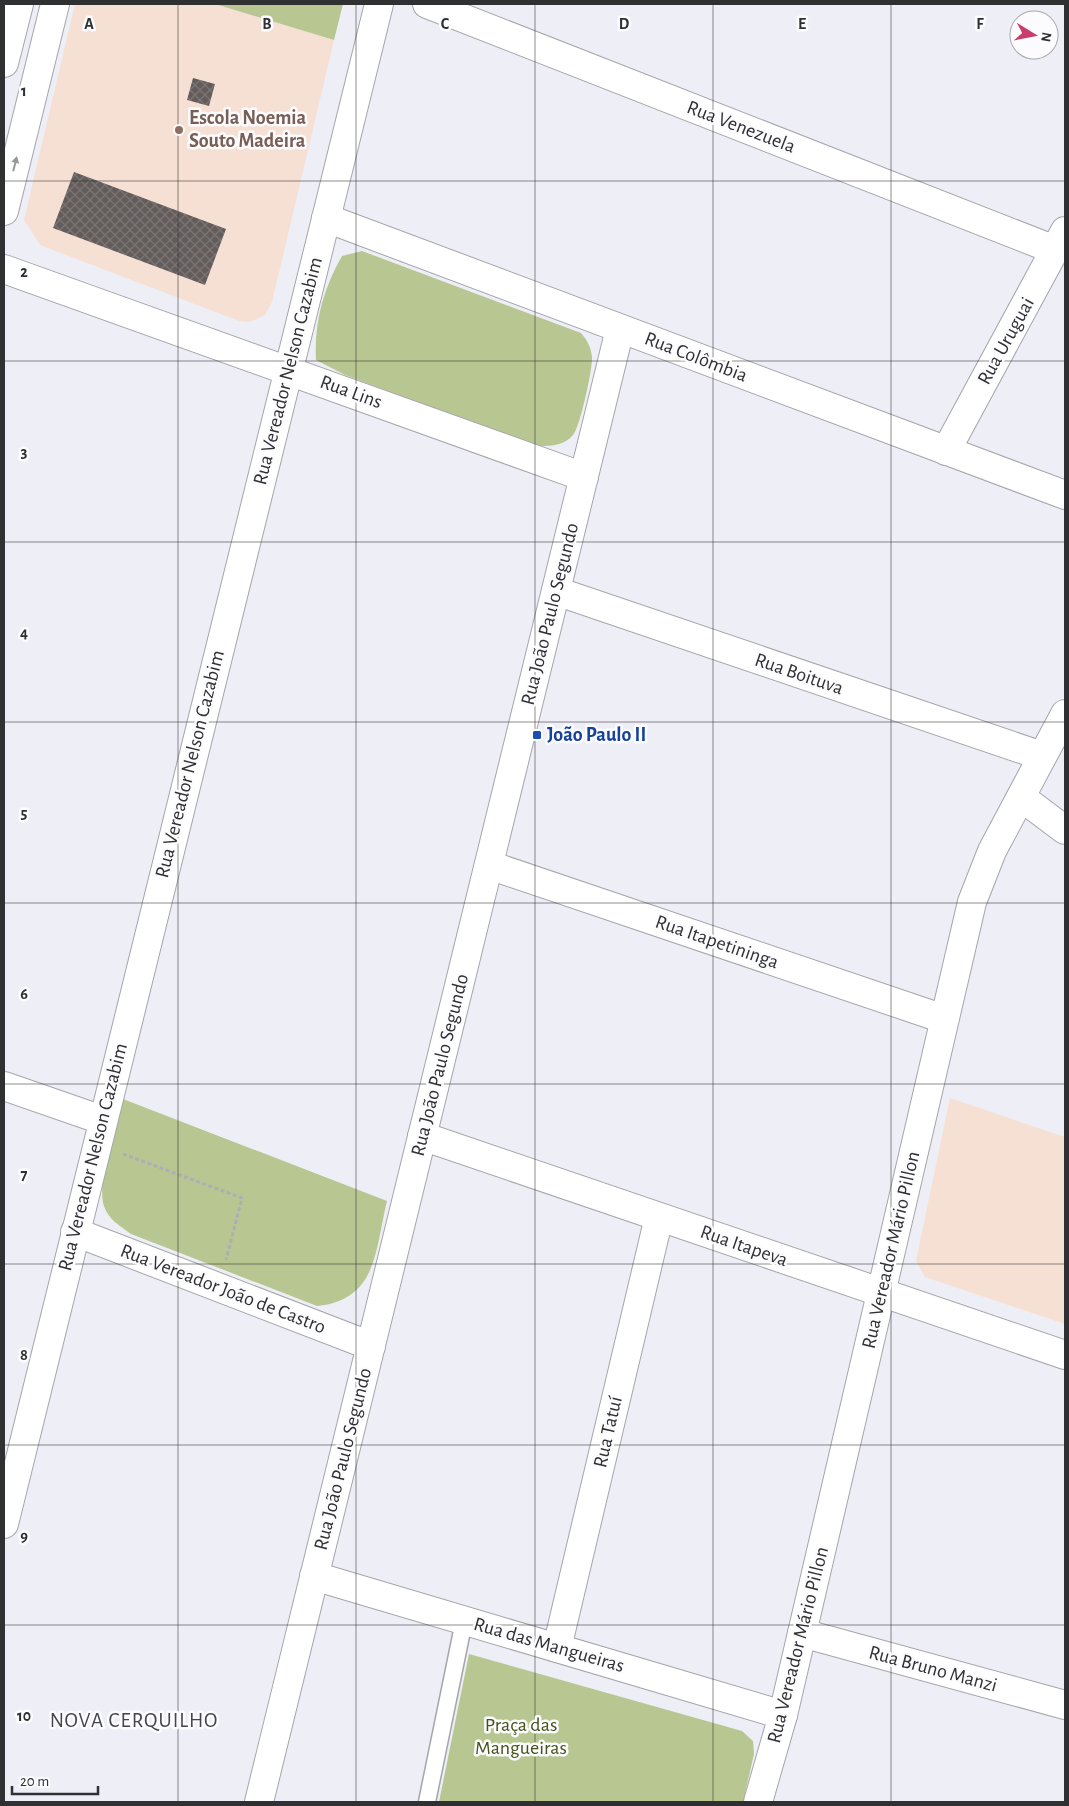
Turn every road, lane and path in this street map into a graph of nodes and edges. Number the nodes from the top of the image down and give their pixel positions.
1 (18, 4) edge
2 (55, 4) edge
3 (380, 4) edge
4 (427, 4) edge
5 (4, 63) edge
6 (4, 211) edge
7 (326, 218) junction
8 (1060, 241) edge
9 (4, 269) edge
10 (620, 328) junction
11 (288, 370) junction
12 (946, 451) junction
13 (584, 477) junction
14 (1065, 496) edge
15 (556, 591) junction
16 (1065, 714) edge
17 (1042, 756) junction
18 (1021, 797) junction
19 (1065, 830) edge
20 (489, 865) junction
21 (944, 1019) junction
22 (4, 1086) edge
23 (99, 1132) junction
24 (422, 1136) junction
25 (658, 1217) junction
26 (75, 1232) junction
27 (219, 1288) junction
28 (881, 1293) junction
29 (371, 1346) junction
30 (1065, 1355) edge
31 (4, 1524) edge
32 (314, 1576) junction
33 (464, 1621) junction
34 (802, 1632) junction
35 (557, 1648) junction
36 (1065, 1705) edge
37 (783, 1715) junction
38 (259, 1802) edge
39 (427, 1802) edge
40 (758, 1802) edge

1 - 5 street
6 -> 2 street
3 - 7 street, Rua Vereador Nelson Cazabim
4 - 8 street, Rua Venezuela
7 - 10 street, Rua Colômbia
7 - 11 street, Rua Vereador Nelson Cazabim
8 - 12 street, Rua Uruguai
9 - 11 street, Rua Lins
10 - 12 street, Rua Colômbia
10 - 13 street, Rua João Paulo Segundo
11 - 13 street, Rua Lins
11 - 23 street, Rua Vereador Nelson Cazabim
12 - 14 street, Rua Colômbia
13 - 15 street, Rua João Paulo Segundo
15 - 17 street, Rua Boituva
15 - 20 street, Rua João Paulo Segundo
16 - 17 street, Rua Vereador Mário Pillon
17 - 18 street, Rua Vereador Mário Pillon
18 - 19 street
18 - 21 street, Rua Vereador Mário Pillon
20 - 21 street, Rua Itapetininga
20 - 24 street, Rua João Paulo Segundo
21 - 28 street, Rua Vereador Mário Pillon
22 - 23 street
23 - 26 street, Rua Vereador Nelson Cazabim
23 - 27 path
24 - 25 street, Rua Itapeva
24 - 29 street, Rua João Paulo Segundo
25 - 28 street, Rua Itapeva
25 - 35 street, Rua Tatuí
26 - 27 street, Rua Vereador João de Castro
26 - 31 street, Rua Vereador Nelson Cazabim
27 - 29 street, Rua Vereador João de Castro
28 - 30 street, Rua Itapeva
28 - 34 street, Rua Vereador Mário Pillon
29 - 32 street, Rua João Paulo Segundo
32 - 33 street, Rua das Mangueiras
32 - 38 street, Rua João Paulo Segundo
33 - 35 street, Rua das Mangueiras
33 - 39 lane
34 - 36 street, Rua Bruno Manzi
34 - 37 street, Rua Vereador Mário Pillon
35 - 37 street, Rua das Mangueiras
37 - 40 street, Rua Vereador Mário Pillon

